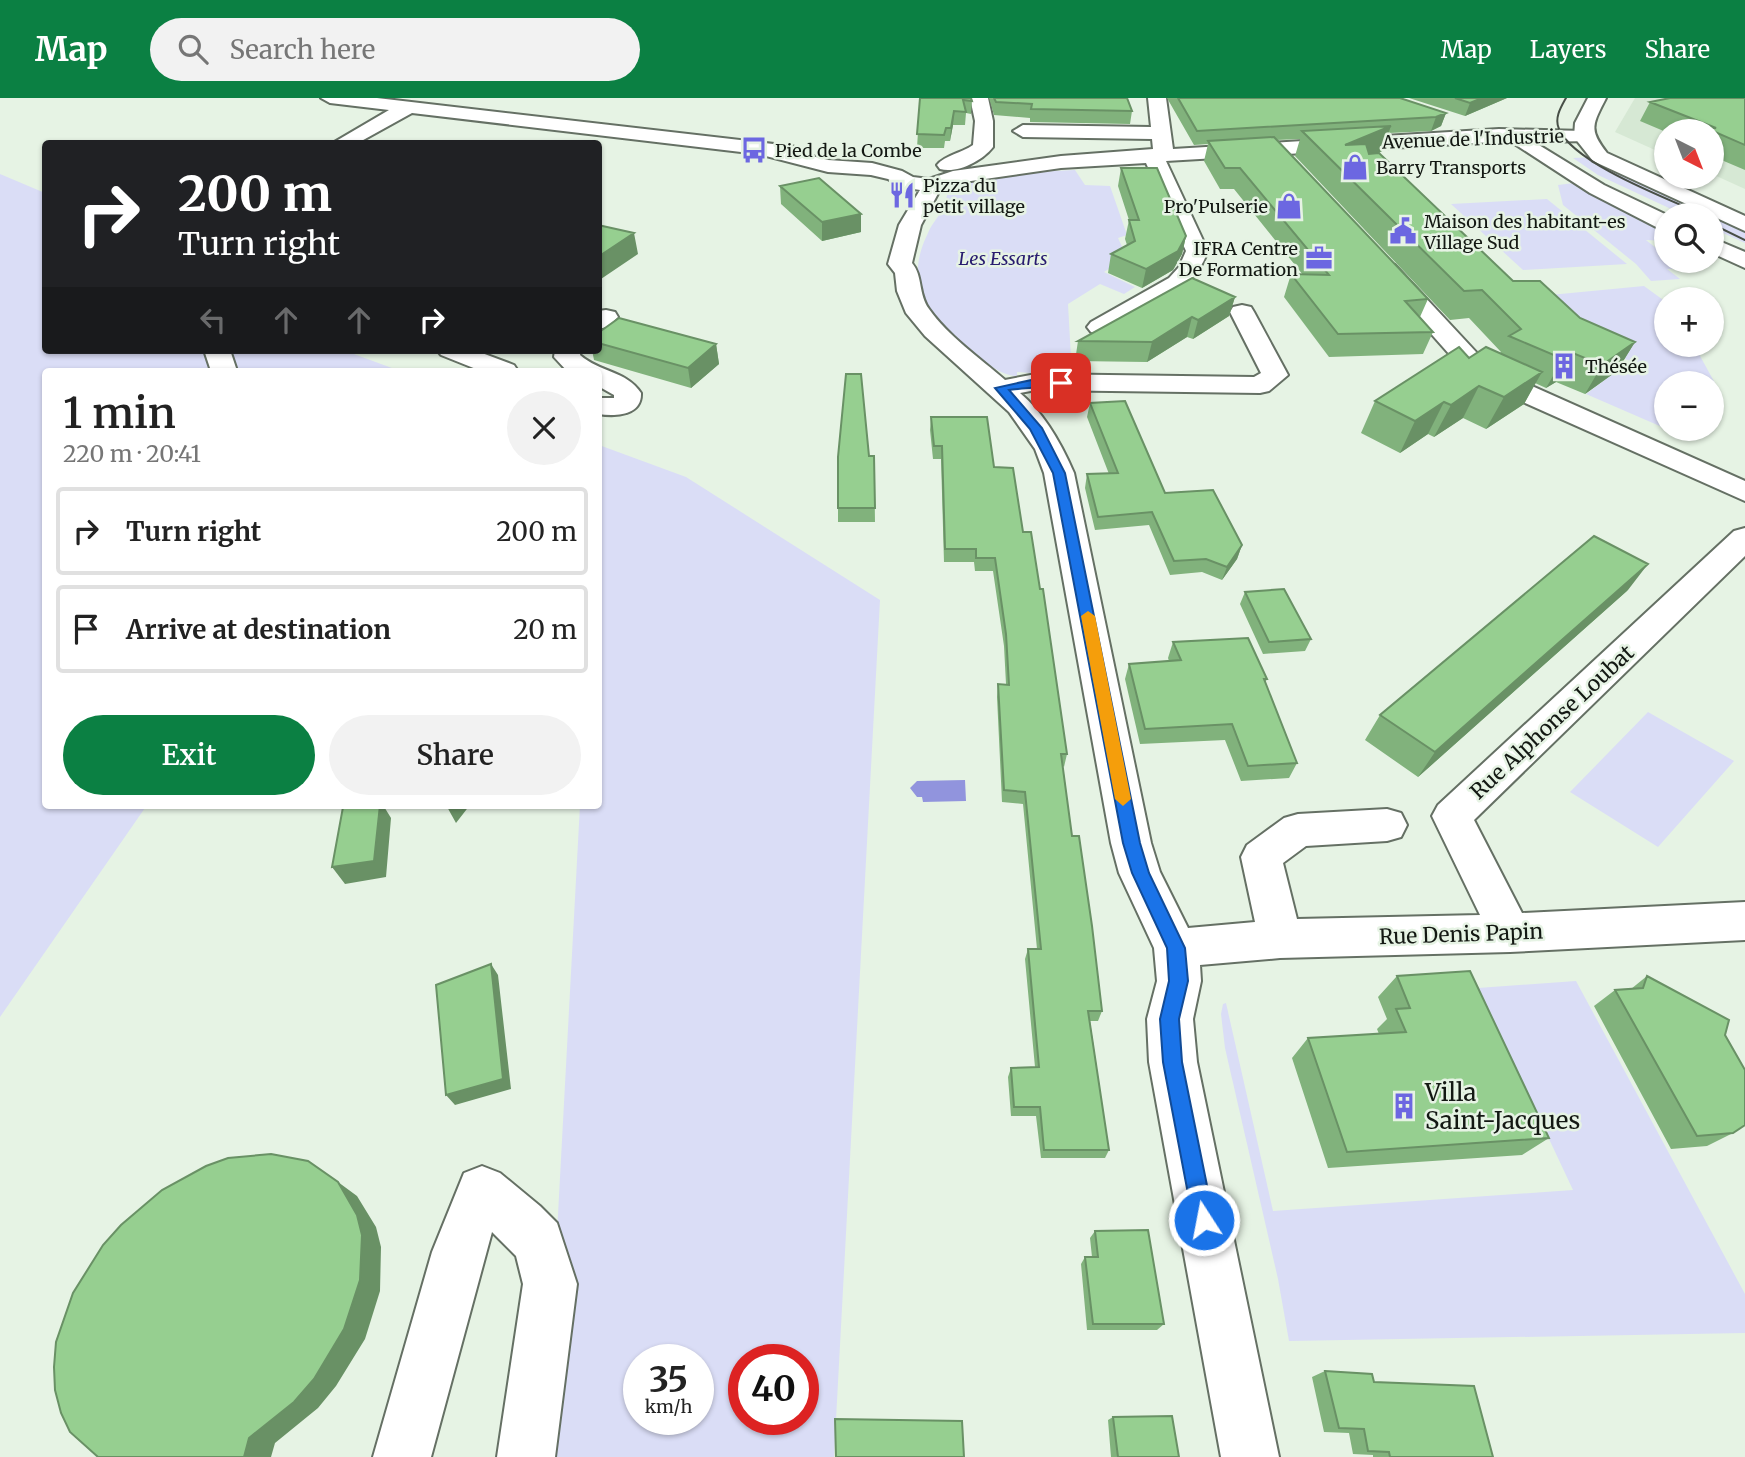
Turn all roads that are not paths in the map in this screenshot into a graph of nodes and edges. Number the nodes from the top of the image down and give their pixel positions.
1 (330, 98) edge
2 (979, 98) edge
3 (1157, 98) edge
4 (1597, 98) edge
5 (410, 107) junction
6 (1064, 112) edge
7 (1586, 127) junction
8 (1023, 131) dead end
9 (1087, 132) junction
10 (1161, 133) junction
11 (1507, 135) junction
12 (348, 140) edge
13 (1273, 148) junction
14 (980, 150) junction
15 (1159, 155) junction
16 (1036, 165) junction
17 (1654, 165) edge
18 (928, 170) junction
19 (1299, 175) edge
20 (1557, 181) dead end
21 (1704, 189) edge
22 (1745, 207) edge
23 (1654, 217) edge
24 (1745, 224) edge
25 (1369, 251) edge
26 (1724, 251) edge
27 (1745, 261) edge
28 (1242, 312) dead end
29 (1100, 327) edge
30 (460, 354) edge
31 (567, 354) edge
32 (497, 368) edge
33 (580, 368) edge
34 (602, 378) edge
35 (1000, 388) junction
36 (602, 407) edge
37 (1745, 492) edge
38 (1745, 538) edge
39 (1387, 825) dead end
40 (1745, 921) edge
41 (1510, 933) junction
42 (1279, 939) junction
43 (1176, 948) junction
44 (402, 1457) edge
45 (526, 1457) edge
46 (1250, 1457) edge

1 - 5 street
2 - 14 street
3 - 10 street
4 - 7 street
5 - 12 street
5 - 18 street
6 - 9 street
7 - 11 street, Avenue de l'Industrie
7 - 17 street
7 - 24 street
8 - 9 street
9 - 10 street
10 - 15 street
11 - 13 street, Avenue de l'Industrie
11 - 20 street
11 - 23 street
13 - 15 street, Avenue de l'Industrie
13 - 19 street
14 - 16 street
14 - 18 street
15 - 16 street, Avenue de l'Industrie
15 - 29 street
16 - 18 street, Avenue de l'Industrie
18 - 35 street
21 - 22 street
25 - 37 street
26 - 27 street
28 - 35 street
30 - 32 street
31 - 33 street
34 - 36 street
35 - 43 street
38 - 41 street, Rue Alphonse Loubat
39 - 42 street
40 - 41 street, Rue Denis Papin
41 - 42 street, Rue Denis Papin
42 - 43 street, Rue Denis Papin
43 - 46 street
44 - 45 street

